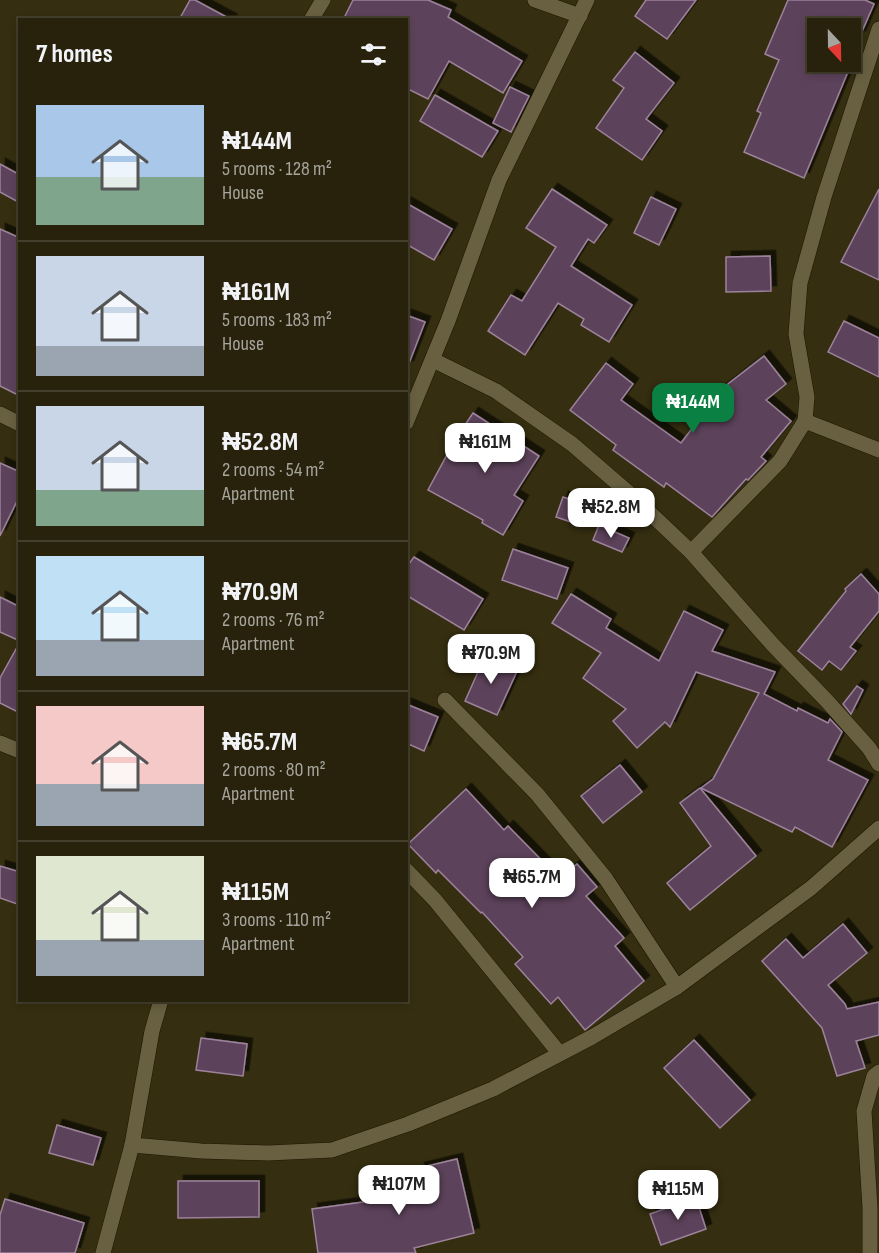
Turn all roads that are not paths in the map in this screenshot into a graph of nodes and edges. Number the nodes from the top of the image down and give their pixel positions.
1 (323, 0) edge
2 (535, 0) edge
3 (587, 0) edge
4 (580, 16) junction
5 (312, 18) edge
6 (879, 29) edge
7 (433, 360) junction
8 (0, 414) edge
9 (408, 418) edge
10 (805, 421) junction
11 (18, 423) edge
12 (879, 450) edge
13 (691, 552) junction
14 (445, 700) dead end
15 (0, 743) edge
16 (18, 750) edge
17 (879, 764) edge
18 (879, 828) edge
19 (408, 872) edge
20 (677, 987) junction
21 (160, 1002) edge
22 (560, 1054) junction
23 (879, 1071) edge
24 (132, 1145) junction
25 (103, 1253) edge
26 (870, 1253) edge

1 - 5 street
2 - 4 street
3 - 4 street
4 - 7 street
6 - 10 street
7 - 9 street
7 - 13 street
8 - 11 street
10 - 12 street
10 - 13 street
13 - 17 street
14 - 20 street
15 - 16 street
18 - 20 street
19 - 22 street
20 - 22 street
21 - 24 street
22 - 24 street
23 - 26 street
24 - 25 street

